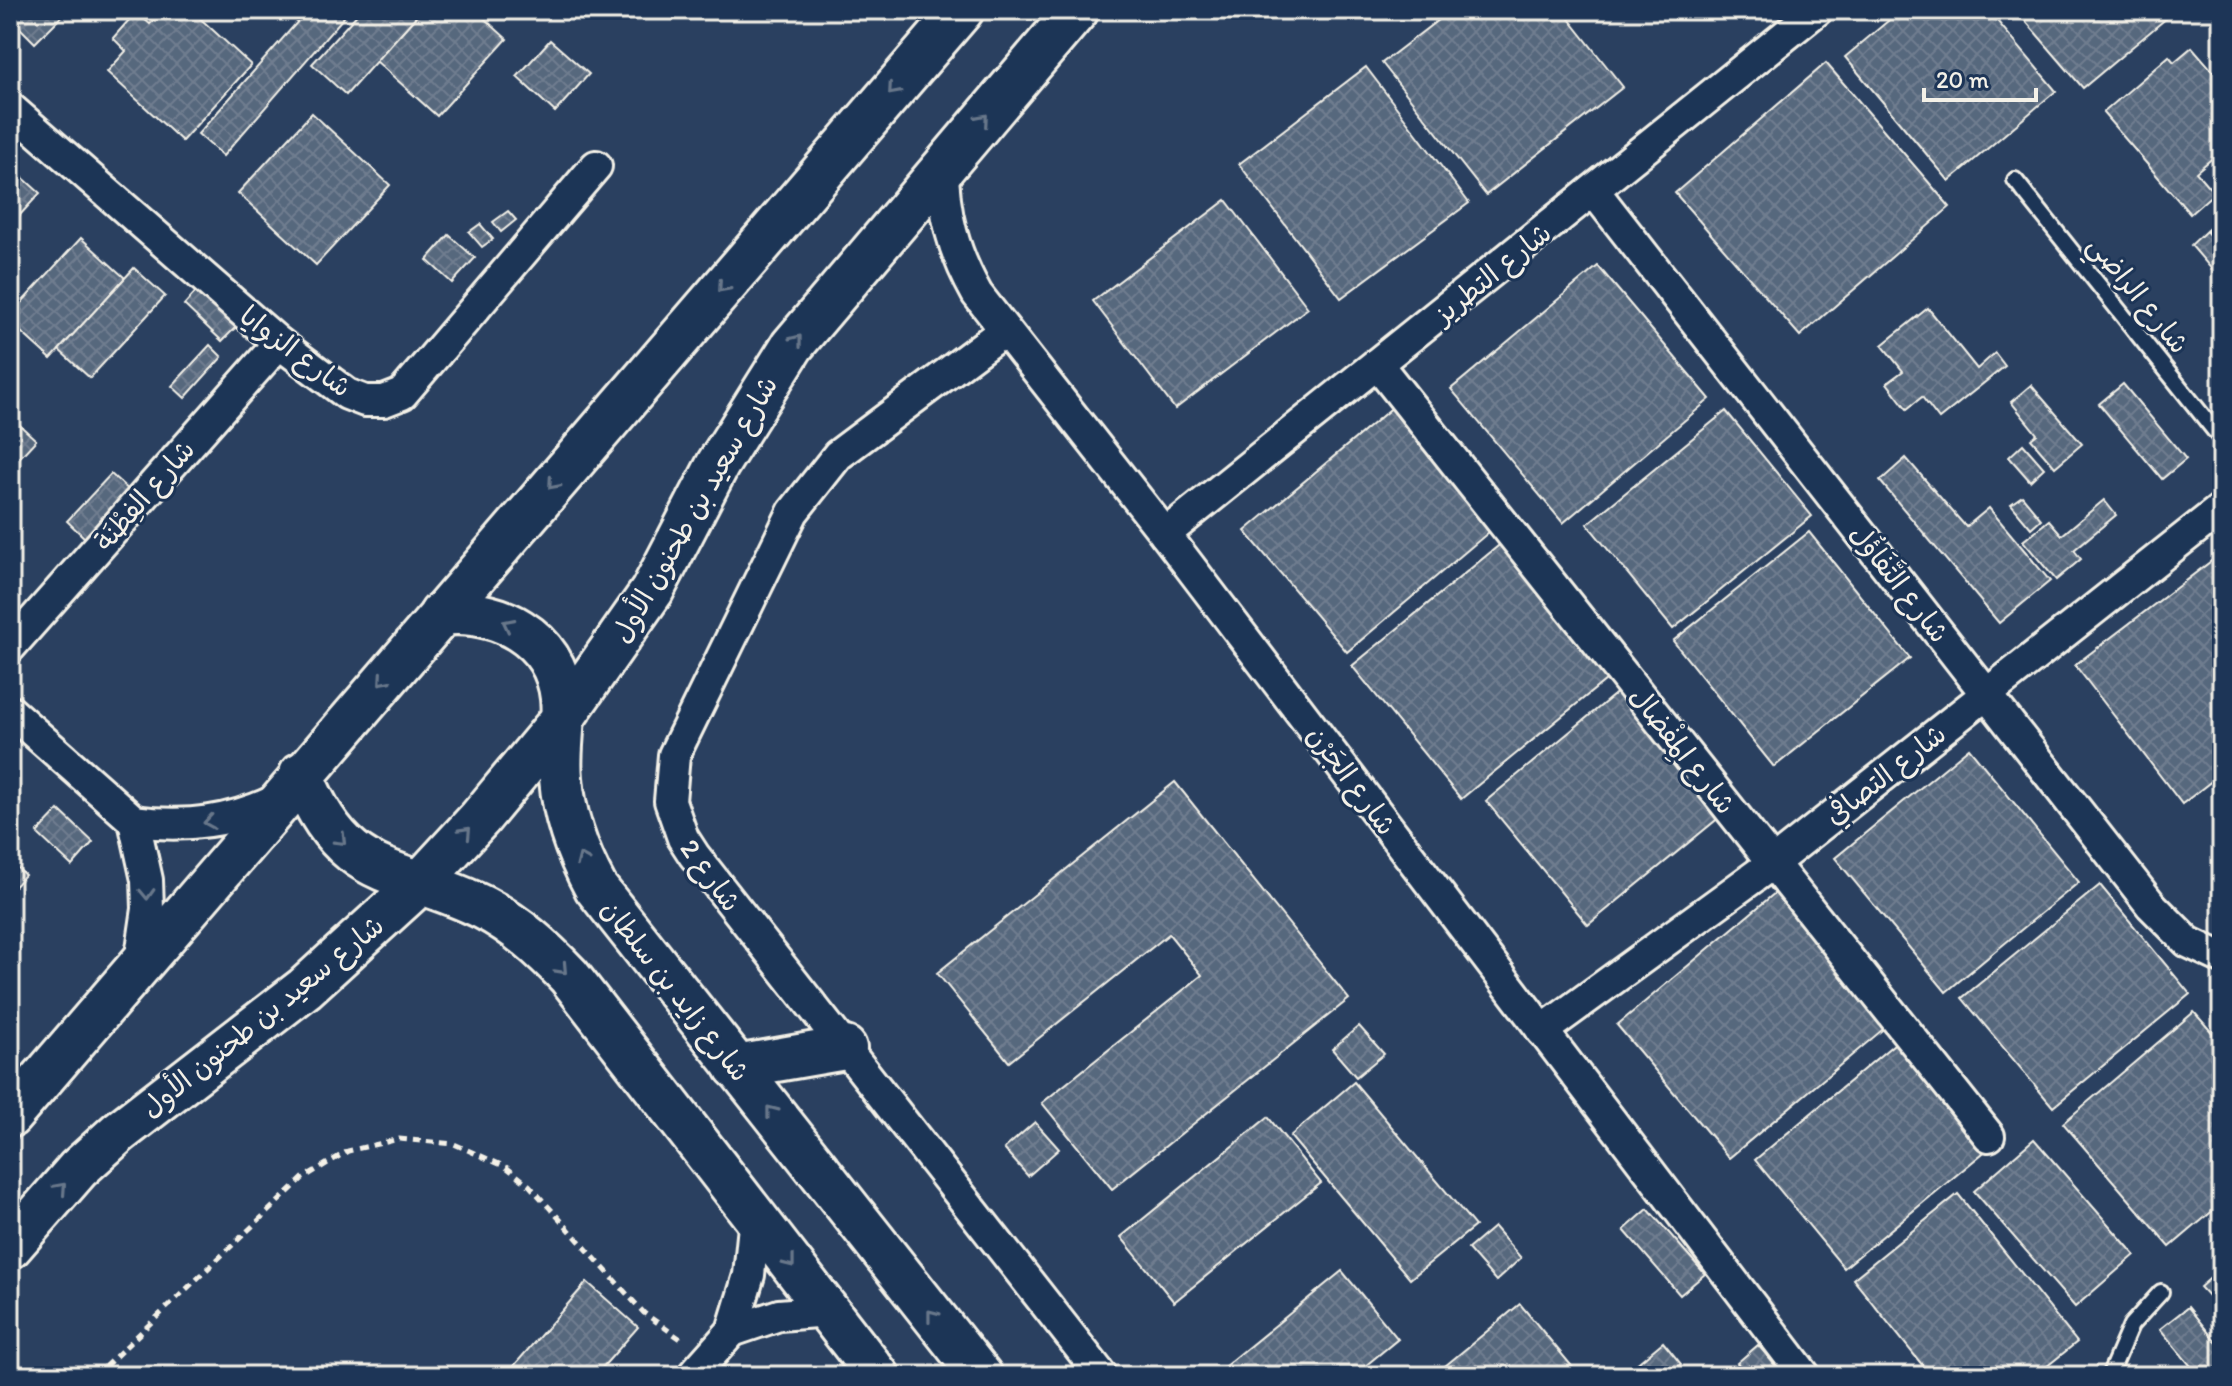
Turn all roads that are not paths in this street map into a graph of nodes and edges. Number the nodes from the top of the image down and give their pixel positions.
1 (962, 10) edge
2 (1077, 10) edge
3 (1817, 10) edge
4 (10, 108) edge
5 (596, 166) dead end
6 (943, 166) junction
7 (2015, 180) dead end
8 (1594, 191) junction
9 (1005, 330) junction
10 (279, 343) junction
11 (1377, 364) junction
12 (2222, 440) edge
13 (2222, 508) edge
14 (1165, 534) junction
15 (441, 614) junction
16 (10, 647) edge
17 (1987, 694) junction
18 (10, 711) edge
19 (563, 718) junction
20 (291, 786) junction
21 (134, 821) junction
22 (1773, 863) junction
23 (419, 884) junction
24 (2222, 958) edge
25 (139, 968) junction
26 (1542, 1031) junction
27 (845, 1048) junction
28 (736, 1067) junction
29 (10, 1116) edge
30 (1989, 1136) dead end
31 (755, 1216) junction
32 (10, 1247) edge
33 (2161, 1292) dead end
34 (828, 1311) junction
35 (722, 1341) junction
36 (692, 1376) edge
37 (878, 1376) edge
38 (981, 1376) edge
39 (1102, 1376) edge
40 (1805, 1376) edge
41 (2109, 1376) edge

1 -> 15 main road
6 -> 2 main road, شارع سعيد بن طحنون الأول
3 - 8 street, شارع التطريز
4 - 10 street, شارع الزوايا
5 - 10 street, شارع الزوايا
6 - 9 street, شارع الجَرْن
19 -> 6 main road, شارع سعيد بن طحنون الأول
7 - 12 lane, شارع الراضي
8 - 11 street, شارع التطريز
8 - 17 street, شارع التَّفَاؤُل
9 - 14 street, شارع الجَرْن
9 - 27 street, شارع 2
10 - 16 street, شارع الفِطْنَة
11 - 14 street, شارع التطريز
11 - 22 street, شارع المِفْضال
13 - 17 street, شارع التصافي
14 - 26 street, شارع الجَرْن
19 -> 15 main road, شارع زايد بن سلطان
15 -> 20 main road
17 - 22 street, شارع التصافي
17 - 24 street, شارع التَّفَاؤُل
18 - 21 street
23 -> 19 main road, شارع سعيد بن طحنون الأول
28 -> 19 main road, شارع زايد بن سلطان
20 -> 21 street
20 -> 23 main road
20 - 25 main road
21 -> 25 street
22 - 26 street, شارع التصافي
22 - 30 street, شارع المِفْضال
23 -> 31 main road
32 -> 23 main road, شارع سعيد بن طحنون الأول
25 - 29 main road
26 - 40 street, شارع الجَرْن
27 - 28 main road
27 - 39 street, شارع 2
38 -> 28 main road, شارع زايد بن سلطان
31 -> 34 main road
31 - 35 street
33 - 41 lane
34 - 35 street
34 - 37 main road
35 - 36 street

